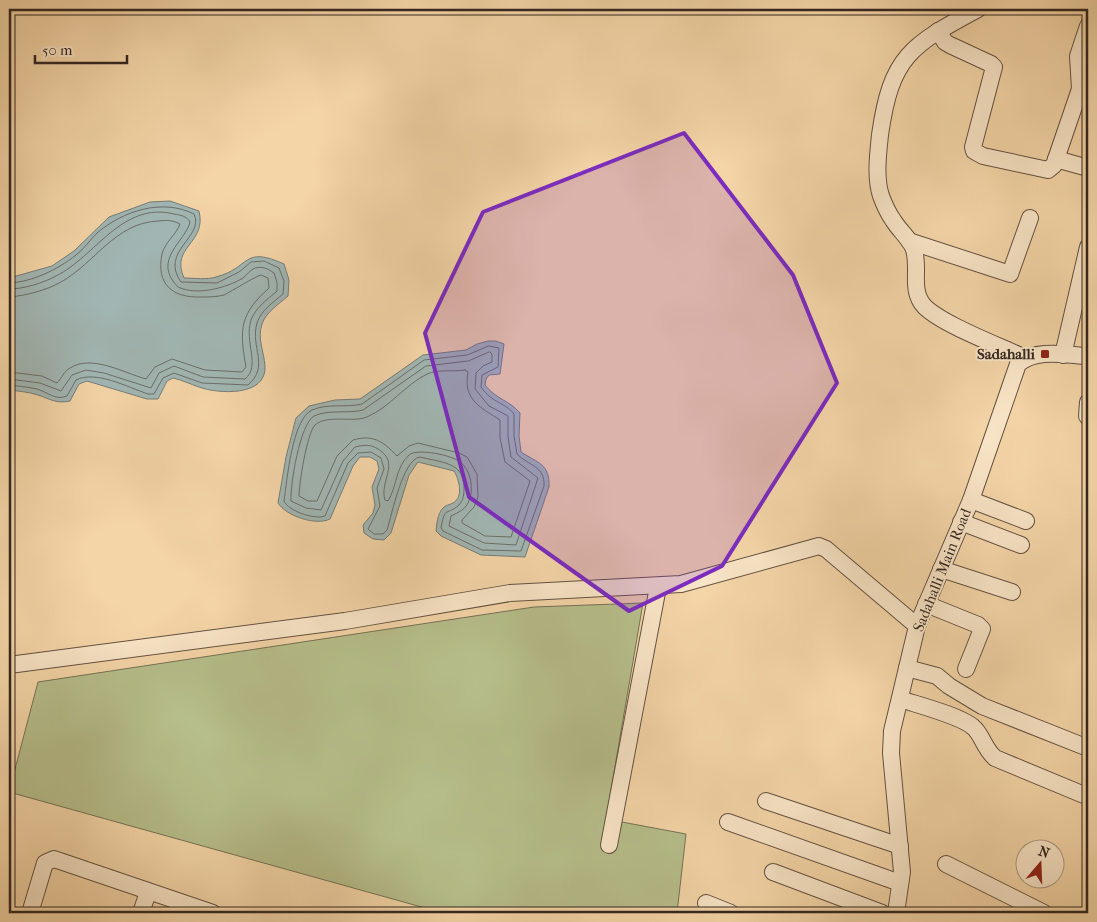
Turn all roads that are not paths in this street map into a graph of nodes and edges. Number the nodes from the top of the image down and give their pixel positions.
1 (978, 9) edge
2 (1088, 26) edge
3 (938, 31) junction
4 (1085, 82) edge
5 (1056, 159) junction
6 (1088, 168) edge
7 (1030, 218) dead end
8 (909, 241) junction
9 (1088, 247) edge
10 (1063, 355) junction
11 (1088, 356) edge
12 (1025, 358) junction
13 (971, 500) junction
14 (1026, 521) dead end
15 (961, 522) junction
16 (1021, 545) dead end
17 (941, 569) junction
18 (658, 587) junction
19 (1012, 592) dead end
20 (926, 604) junction
21 (916, 626) junction
22 (9, 665) edge
23 (907, 668) junction
24 (966, 669) dead end
25 (900, 699) junction
26 (1088, 748) edge
27 (1084, 795) dead end
28 (766, 801) dead end
29 (728, 822) dead end
30 (609, 845) dead end
31 (900, 846) junction
32 (946, 864) dead end
33 (773, 872) dead end
34 (900, 883) junction
35 (148, 892) junction
36 (706, 903) dead end
37 (1038, 912) edge
38 (30, 913) edge
39 (141, 913) edge
40 (213, 913) edge
41 (731, 913) edge
42 (882, 913) edge
43 (896, 913) edge

1 - 3 street
2 - 4 street
3 - 5 street
3 - 8 street
4 - 5 street
5 - 6 street
7 - 8 street
8 - 12 street
9 - 10 street
10 - 11 street
10 - 12 street
12 - 13 street, Sadahalli Main Road
13 - 14 street
13 - 15 street, Sadahalli Main Road
15 - 16 street
15 - 17 street, Sadahalli Main Road
17 - 19 street
17 - 20 street, Sadahalli Main Road
18 - 21 street
18 - 22 street
18 - 30 street
20 - 21 street, Sadahalli Main Road
20 - 24 street
21 - 23 street, Sadahalli Main Road
23 - 25 street, Sadahalli Main Road
23 - 26 street
25 - 27 street
25 - 31 street, Sadahalli Main Road
28 - 31 street
29 - 34 street
31 - 34 street, Sadahalli Main Road
32 - 37 street
33 - 42 street
34 - 43 street, Sadahalli Main Road
35 - 38 street
35 - 39 street
35 - 40 street
36 - 41 street

